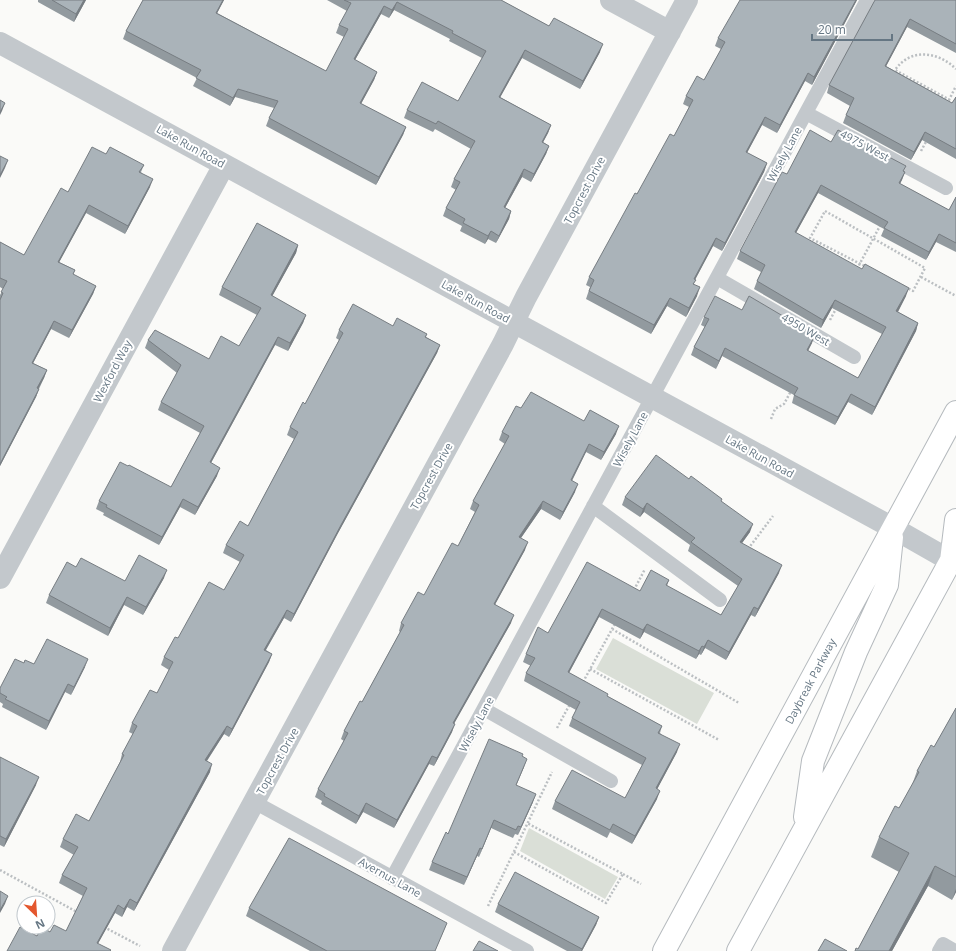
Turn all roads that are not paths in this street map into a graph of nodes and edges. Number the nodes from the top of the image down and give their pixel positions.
1 (611, 0) edge
2 (687, 0) edge
3 (867, 0) edge
4 (670, 32) junction
5 (0, 43) edge
6 (806, 112) junction
7 (224, 165) junction
8 (946, 188) dead end
9 (716, 278) junction
10 (515, 323) junction
11 (854, 357) dead end
12 (652, 397) junction
13 (956, 412) edge
14 (593, 506) junction
15 (956, 520) edge
16 (893, 528) junction
17 (955, 561) edge
18 (0, 578) edge
19 (720, 600) dead end
20 (484, 709) junction
21 (611, 781) dead end
22 (254, 802) junction
23 (804, 830) junction
24 (392, 878) junction
25 (182, 948) edge
26 (527, 951) edge
27 (664, 951) edge
28 (738, 951) edge
29 (939, 951) edge
30 (955, 951) edge

1 - 4 street
2 - 4 street, Topcrest Drive
3 - 6 lane, Wisely Lane
4 - 10 street, Topcrest Drive
5 - 7 street, Lake Run Road
6 - 8 lane, 4975 West
6 - 9 lane, Wisely Lane
7 - 10 street, Lake Run Road
7 - 18 street, Wexford Way
9 - 11 lane, 4950 West
9 - 12 lane, Wisely Lane
10 - 12 street, Lake Run Road
10 - 22 street, Topcrest Drive
12 - 14 lane, Wisely Lane
12 - 16 street, Lake Run Road
13 - 16 main road, Daybreak Parkway
14 - 19 lane
14 - 20 lane, Wisely Lane
15 - 17 main road
16 - 17 street, Lake Run Road
16 - 23 main road
16 - 27 main road, Daybreak Parkway
17 - 23 main road
20 - 21 lane
20 - 24 lane, Wisely Lane
22 - 24 lane, Avernus Lane
22 - 25 street, Topcrest Drive
23 - 28 main road
24 - 26 lane, Avernus Lane
29 - 30 lane

